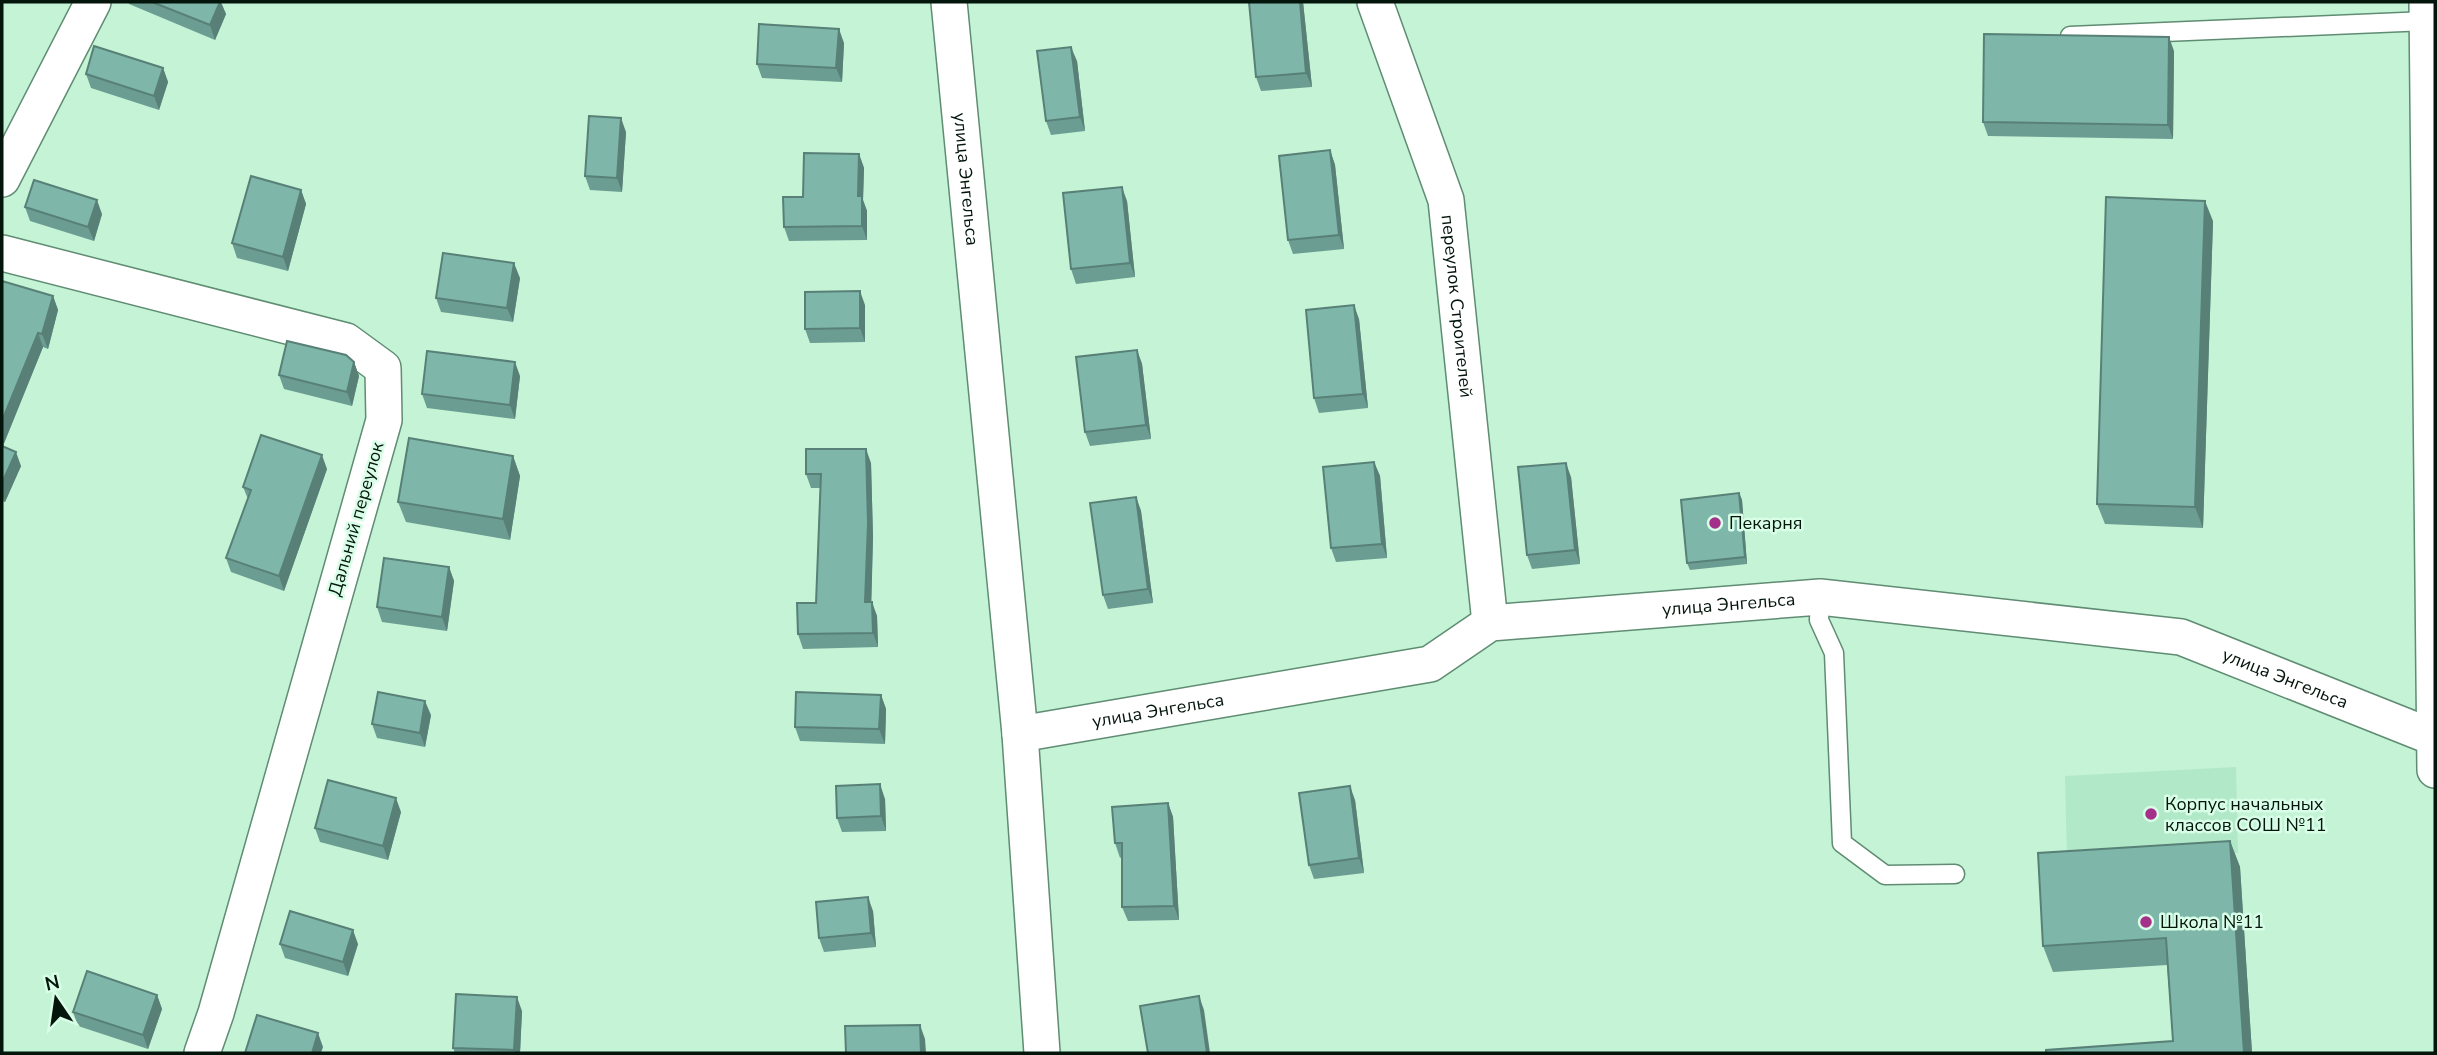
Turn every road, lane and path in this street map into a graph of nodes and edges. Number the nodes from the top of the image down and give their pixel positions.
1 (93, 2) edge
2 (949, 2) edge
3 (1375, 2) edge
4 (2427, 11) edge
5 (2056, 37) edge
6 (2, 179) edge
7 (2, 253) edge
8 (1820, 597) junction
9 (1490, 623) junction
10 (1020, 734) junction
11 (2435, 738) edge
12 (2435, 770) edge
13 (1955, 874) dead end
14 (202, 1053) edge
15 (1042, 1053) edge

1 - 6 street
2 - 10 street, улица Энгельса
3 - 9 street, переулок Строителей
4 - 5 lane
4 - 11 street
7 - 14 street, Дальний переулок
8 - 9 street, улица Энгельса
8 - 11 street, улица Энгельса
8 - 13 lane
9 - 10 street, улица Энгельса
10 - 15 street, улица Энгельса
11 - 12 street

